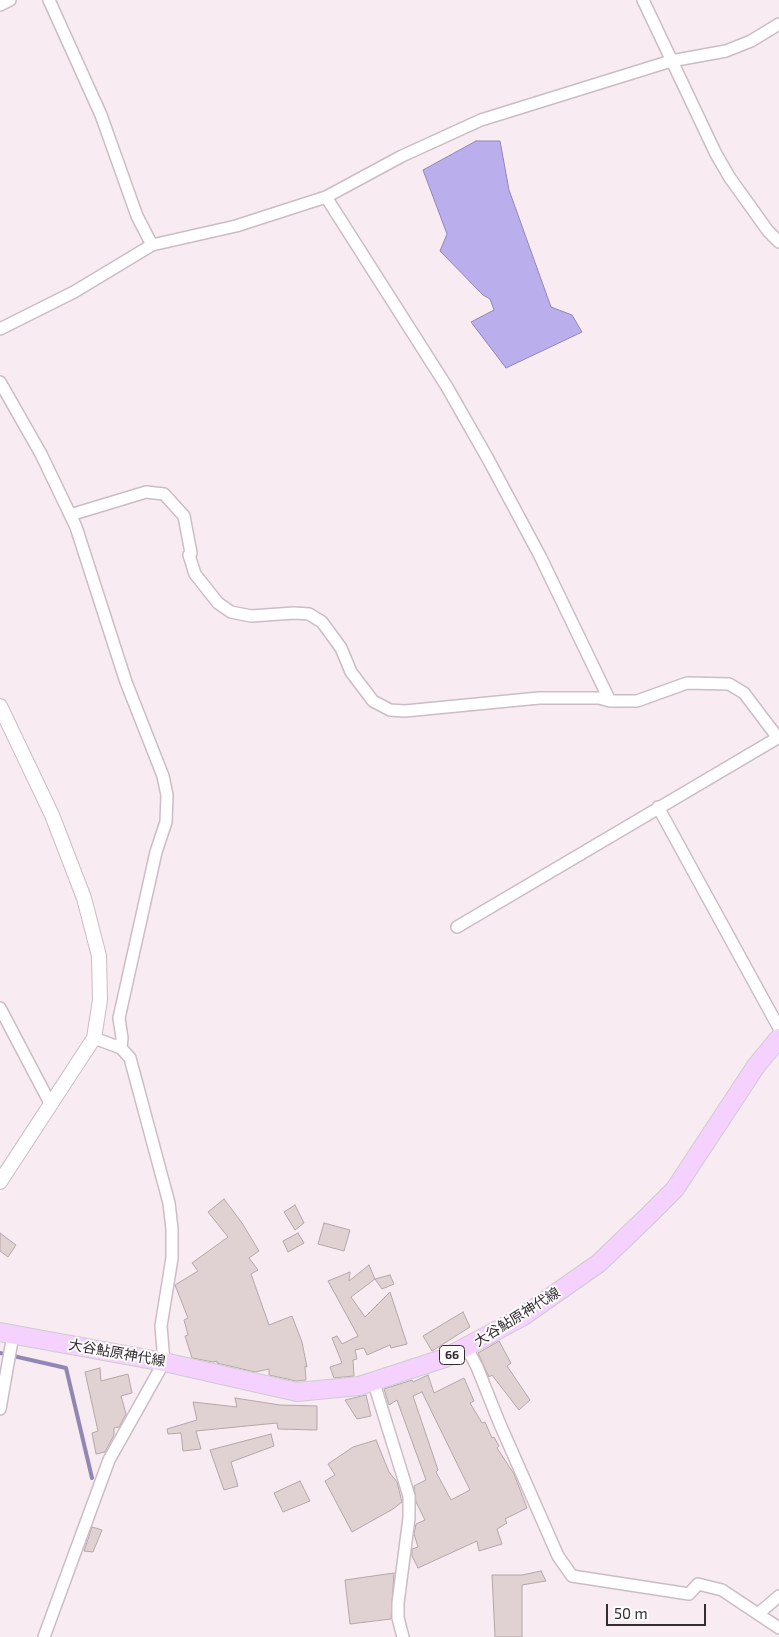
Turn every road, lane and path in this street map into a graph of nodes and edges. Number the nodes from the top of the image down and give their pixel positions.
1 (10, 0) edge
2 (49, 0) edge
3 (643, 0) edge
4 (0, 5) edge
5 (779, 24) edge
6 (671, 61) junction
7 (326, 197) junction
8 (779, 242) edge
9 (152, 245) junction
10 (0, 329) edge
11 (0, 382) edge
12 (70, 515) junction
13 (610, 700) junction
14 (0, 706) edge
15 (779, 738) edge
16 (658, 807) junction
17 (456, 927) dead end
18 (0, 1008) edge
19 (779, 1028) edge
20 (94, 1038) junction
21 (779, 1038) edge
22 (121, 1048) junction
23 (51, 1105) junction
24 (0, 1182) edge
25 (6, 1333) edge
26 (467, 1348) junction
27 (164, 1362) junction
28 (373, 1380) junction
29 (0, 1409) edge
30 (779, 1596) edge
31 (759, 1613) junction
32 (779, 1628) edge
33 (44, 1637) edge
34 (403, 1637) edge

1 - 4 street
2 - 9 street
3 - 6 street
5 - 6 street
6 - 7 street
6 - 8 street
7 - 9 street
7 - 13 street
9 - 10 street
11 - 12 street
12 - 13 street
12 - 22 street
13 - 15 street
14 - 20 street
15 - 16 street
16 - 17 street
16 - 19 street
18 - 23 street
20 - 22 street
20 - 23 street
21 - 26 main road, 大谷鮎原神代線 / 66
22 - 27 street
23 - 24 street
25 - 27 main road, 大谷鮎原神代線 / 66
25 - 29 street
26 - 28 main road, 大谷鮎原神代線 / 66
26 - 31 street
27 - 28 main road, 大谷鮎原神代線 / 66
27 - 33 street
28 - 34 street
30 - 31 street
31 - 32 street

